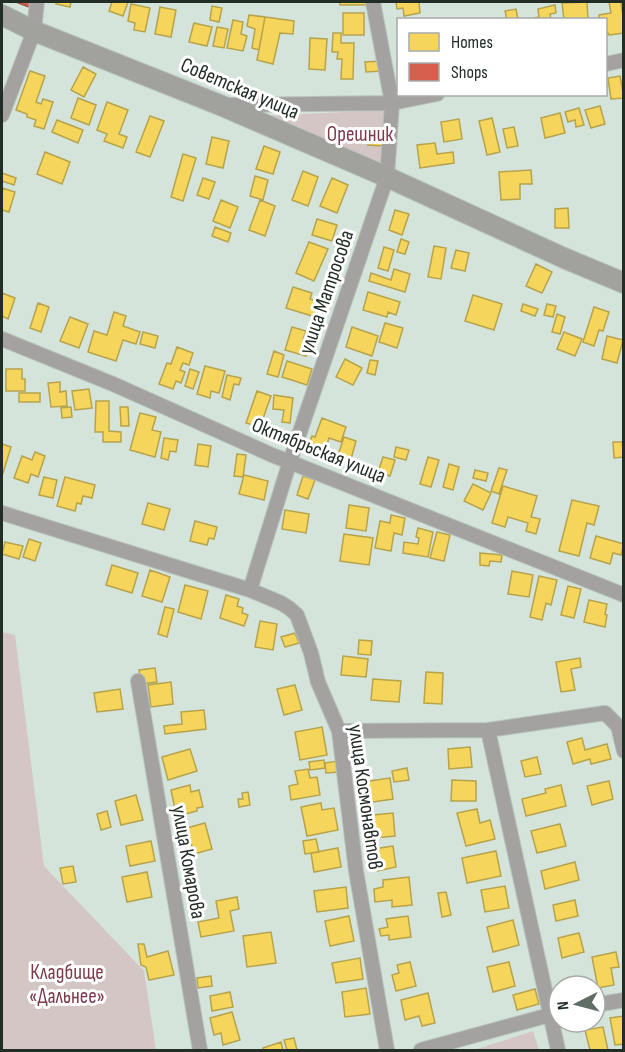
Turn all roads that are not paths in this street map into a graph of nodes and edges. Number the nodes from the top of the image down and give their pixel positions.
1 (37, 2) edge
2 (374, 2) edge
3 (2, 15) edge
4 (34, 31) junction
5 (624, 60) edge
6 (607, 64) edge
7 (427, 96) edge
8 (392, 103) junction
9 (220, 105) junction
10 (2, 115) edge
11 (387, 177) junction
12 (624, 283) edge
13 (2, 339) edge
14 (290, 461) junction
15 (2, 513) edge
16 (250, 590) junction
17 (624, 595) edge
18 (138, 681) dead end
19 (488, 730) junction
20 (339, 731) junction
21 (624, 751) edge
22 (547, 979) edge
23 (624, 1000) edge
24 (607, 1003) edge
25 (547, 1015) edge
26 (557, 1034) edge
27 (200, 1050) edge
28 (387, 1050) edge
29 (421, 1050) edge
30 (558, 1050) edge

1 - 4 street
2 - 8 street, улица Матросова
3 - 4 street, Советская улица
4 - 9 street, Советская улица
4 - 10 street
5 - 6 street
7 - 8 street
8 - 9 street
8 - 11 street, улица Матросова
9 - 11 street, Советская улица
11 - 12 street, Советская улица
11 - 14 street, улица Матросова
13 - 14 street, Октябрьская улица
14 - 16 street, улица Матросова
14 - 17 street, Октябрьская улица
15 - 16 street, улица Космонавтов
16 - 20 street, улица Космонавтов
18 - 27 street, улица Комарова
19 - 20 street
19 - 21 street
19 - 22 street
20 - 28 street, улица Космонавтов
23 - 24 street
25 - 29 street
26 - 30 street

